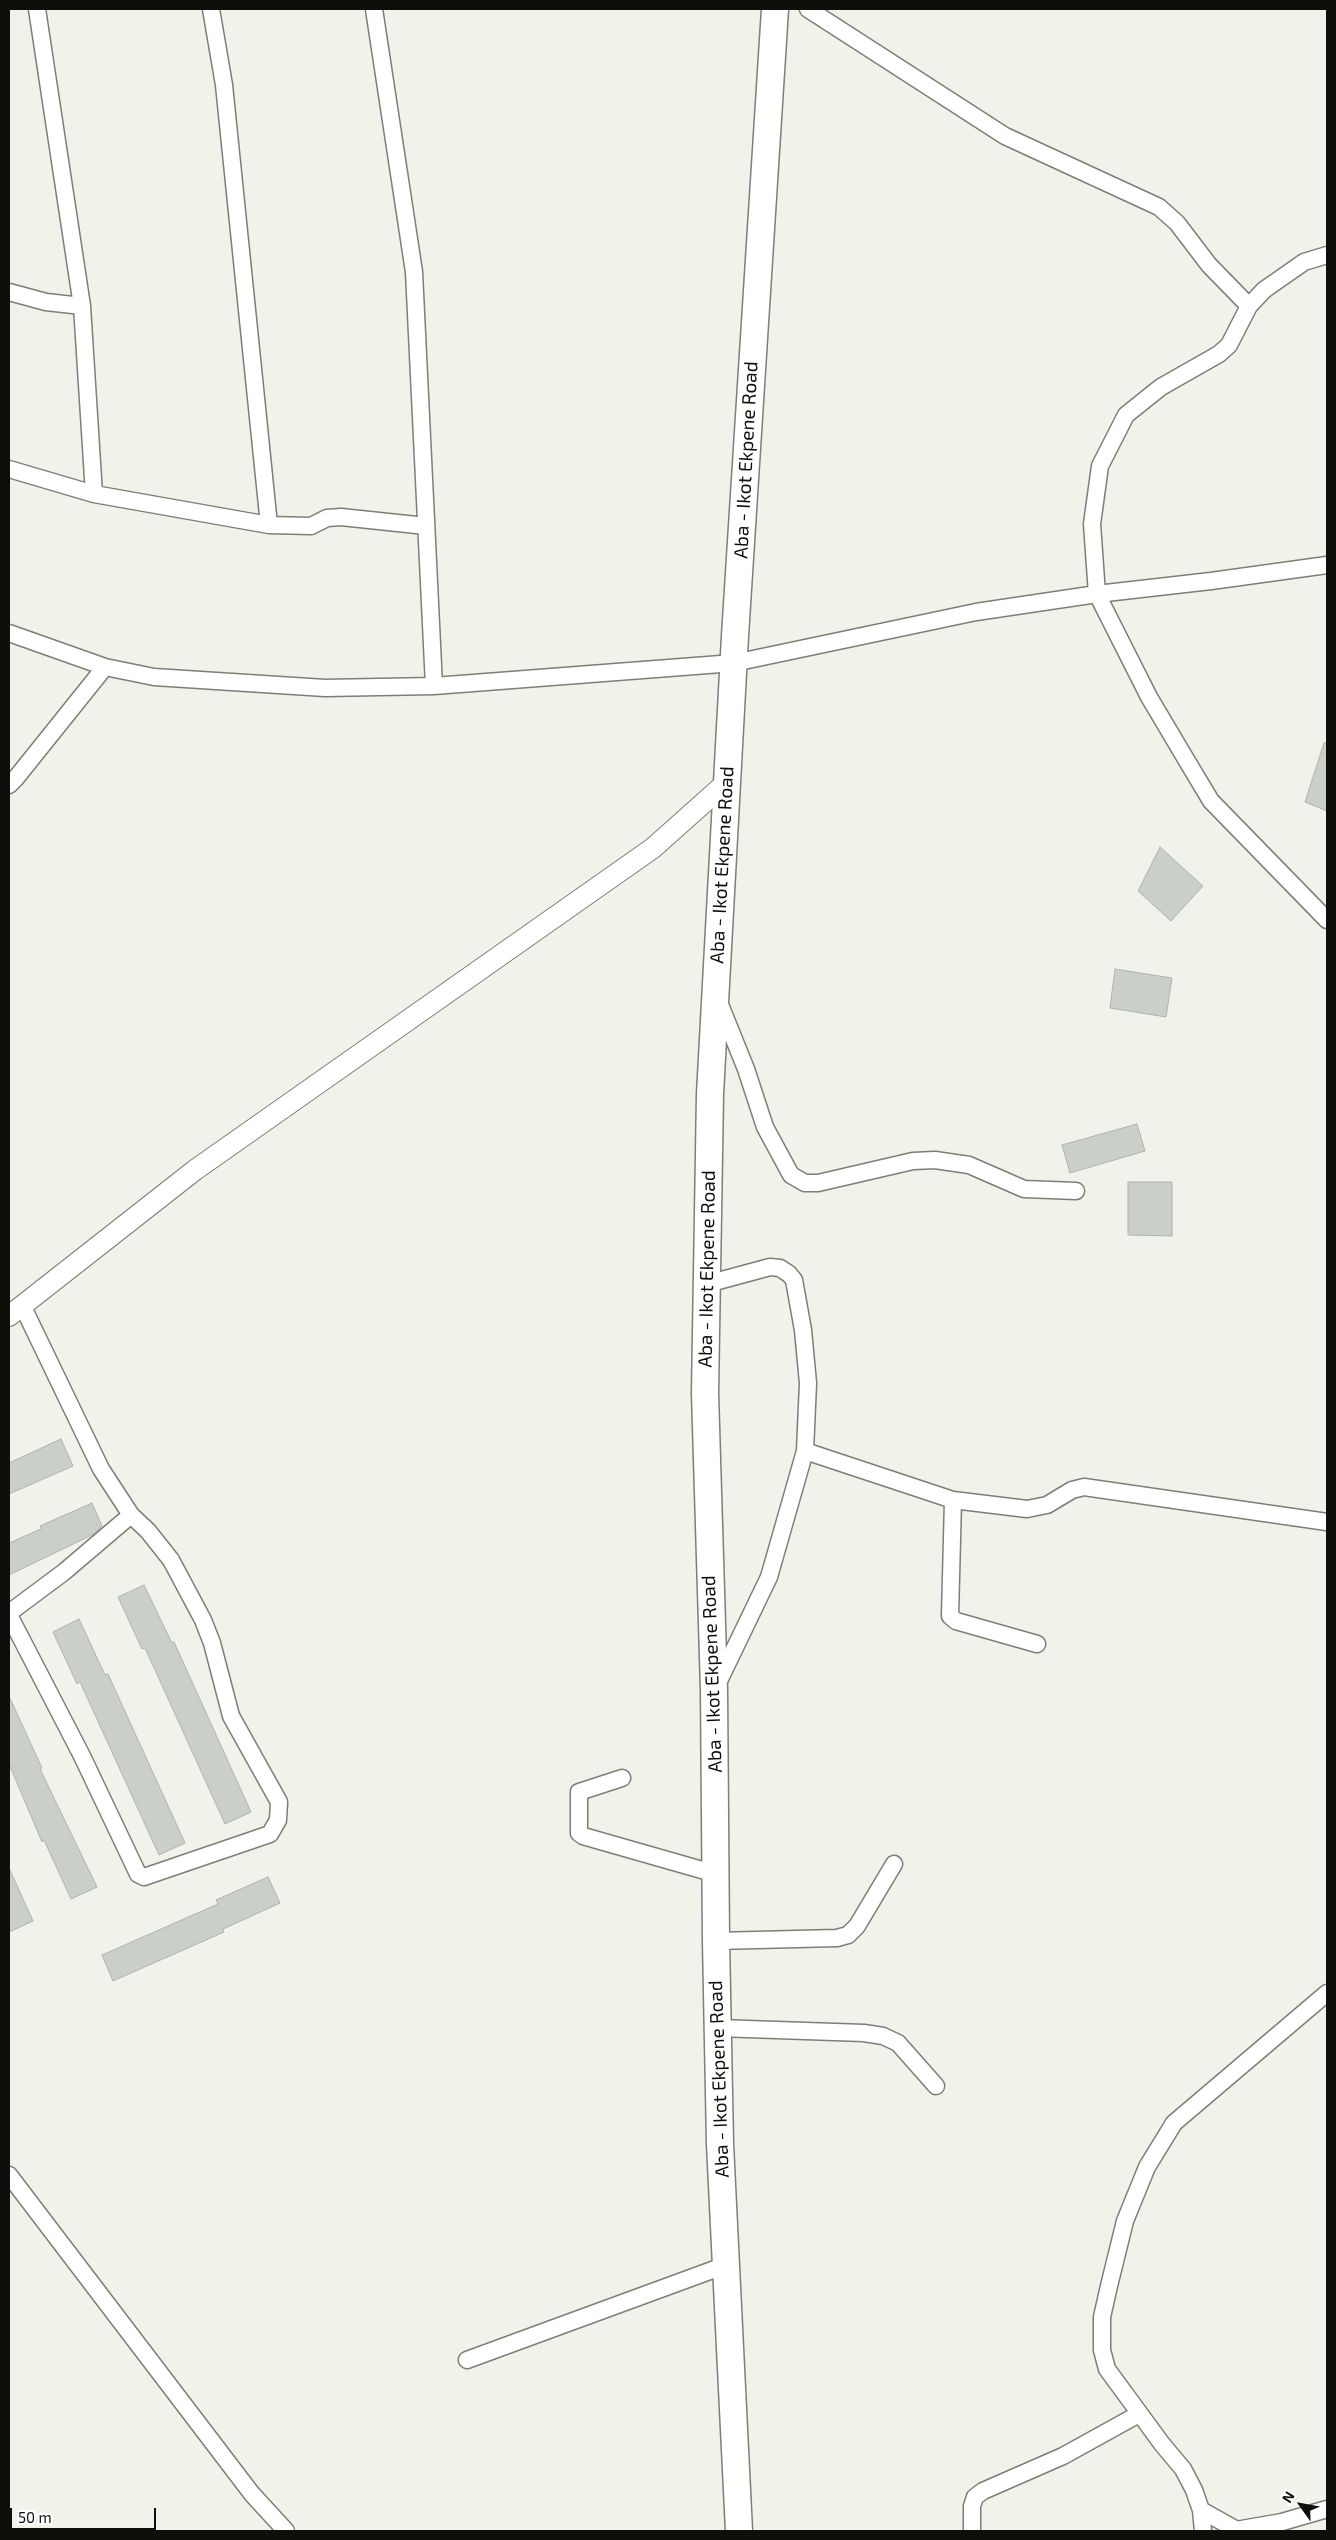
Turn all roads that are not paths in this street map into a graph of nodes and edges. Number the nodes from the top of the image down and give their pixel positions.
1 (37, 9) edge
2 (212, 9) edge
3 (374, 9) edge
4 (775, 9) edge
5 (808, 9) edge
6 (1327, 255) edge
7 (9, 292) edge
8 (82, 306) junction
9 (1250, 306) junction
10 (9, 469) edge
11 (94, 494) junction
12 (269, 525) junction
13 (426, 526) junction
14 (1327, 565) edge
15 (1098, 594) junction
16 (9, 633) edge
17 (734, 663) junction
18 (105, 667) junction
19 (434, 686) junction
20 (727, 782) junction
21 (9, 785) edge
22 (1327, 920) edge
23 (716, 995) junction
24 (1076, 1192) dead end
25 (707, 1284) junction
26 (16, 1311) edge
27 (805, 1451) junction
28 (953, 1500) junction
29 (131, 1515) junction
30 (1327, 1522) edge
31 (9, 1614) edge
32 (1037, 1644) dead end
33 (714, 1690) junction
34 (622, 1778) dead end
35 (894, 1864) dead end
36 (716, 1874) junction
37 (716, 1941) junction
38 (1327, 1994) edge
39 (718, 2028) junction
40 (936, 2086) dead end
41 (9, 2175) edge
42 (726, 2266) junction
43 (467, 2360) dead end
44 (1139, 2414) junction
45 (1327, 2509) edge
46 (1201, 2510) junction
47 (1232, 2530) edge
48 (286, 2531) edge
49 (739, 2531) edge
50 (972, 2531) edge
51 (1203, 2531) edge

1 - 8 street
2 - 12 street
3 - 13 street
4 - 17 highway, Aba - Ikot Ekpene Road
5 - 9 street
6 - 9 street
7 - 8 street
8 - 11 street
9 - 15 street
10 - 11 street
11 - 12 street
12 - 13 street
13 - 19 street
14 - 15 street
15 - 17 street
15 - 22 street
16 - 18 street
17 - 19 street
17 - 20 highway, Aba - Ikot Ekpene Road
18 - 19 street
18 - 21 street
20 - 23 highway, Aba - Ikot Ekpene Road
20 - 26 street
23 - 24 street
23 - 25 highway, Aba - Ikot Ekpene Road
25 - 27 street
25 - 33 highway, Aba - Ikot Ekpene Road
26 - 29 street
27 - 28 street
27 - 33 street
28 - 30 street
28 - 32 street
29 - 31 street
29 - 31 street
33 - 36 highway, Aba - Ikot Ekpene Road
34 - 36 street
35 - 37 street
36 - 37 highway, Aba - Ikot Ekpene Road
37 - 39 highway, Aba - Ikot Ekpene Road
38 - 44 street
39 - 40 street
39 - 42 highway, Aba - Ikot Ekpene Road
41 - 48 street
42 - 43 street
42 - 49 highway, Aba - Ikot Ekpene Road
44 - 46 street
44 - 50 street
45 - 47 street
46 - 47 street
46 - 51 street

